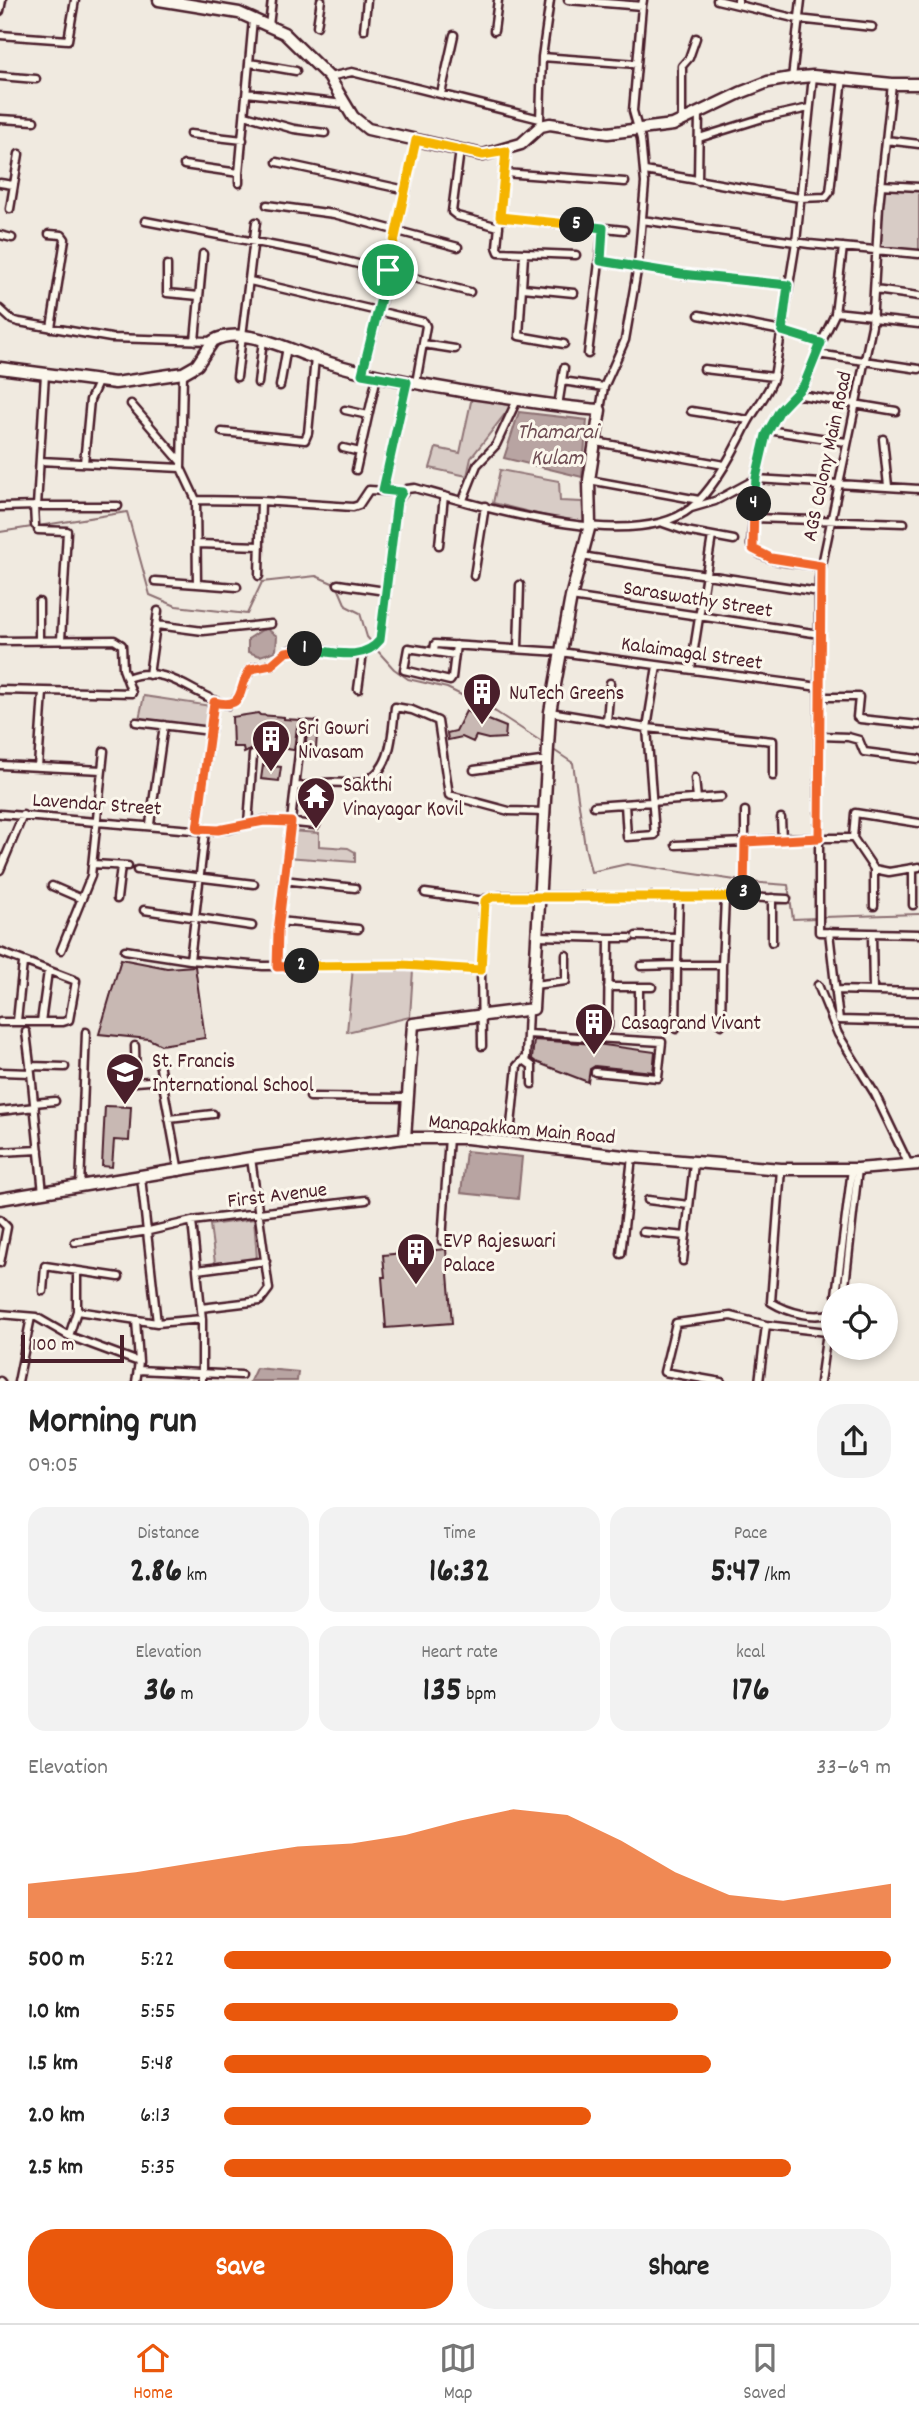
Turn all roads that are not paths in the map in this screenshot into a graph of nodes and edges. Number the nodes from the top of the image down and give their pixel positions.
1 (2, 0) edge
2 (75, 0) edge
3 (159, 0) edge
4 (272, 0) edge
5 (321, 0) edge
6 (367, 0) edge
7 (498, 0) edge
8 (550, 0) edge
9 (568, 0) edge
10 (717, 0) edge
11 (801, 0) edge
12 (643, 3) edge
13 (738, 3) edge
14 (0, 11) edge
15 (253, 19) junction
16 (798, 19) junction
17 (269, 26) junction
18 (317, 26) dead end
19 (872, 27) dead end
20 (364, 30) dead end
21 (494, 31) dead end
22 (0, 34) edge
23 (454, 35) dead end
24 (696, 38) dead end
25 (542, 57) junction
26 (250, 63) junction
27 (637, 64) junction
28 (296, 71) dead end
29 (0, 76) edge
30 (813, 76) junction
31 (329, 78) junction
32 (792, 78) junction
33 (844, 78) junction
34 (36, 79) dead end
35 (892, 84) junction
36 (919, 84) edge
37 (247, 93) junction
38 (441, 94) junction
39 (344, 104) junction
40 (809, 108) junction
41 (699, 112) junction
42 (245, 115) junction
43 (0, 119) edge
44 (34, 121) dead end
45 (682, 122) junction
46 (540, 123) junction
47 (637, 130) junction
48 (325, 133) dead end
49 (190, 134) dead end
50 (699, 138) junction
51 (243, 140) junction
52 (416, 140) junction
53 (886, 140) junction
54 (919, 144) edge
55 (460, 150) junction
56 (506, 151) junction
57 (19, 154) dead end
58 (277, 162) dead end
59 (184, 165) dead end
60 (645, 171) junction
61 (239, 173) junction
62 (504, 173) junction
63 (698, 181) junction
64 (625, 182) dead end
65 (0, 183) edge
66 (239, 183) dead end
67 (13, 185) junction
68 (881, 185) junction
69 (919, 187) edge
70 (406, 190) junction
71 (800, 198) junction
72 (267, 205) dead end
73 (10, 209) dead end
74 (500, 217) junction
75 (642, 220) junction
76 (145, 221) dead end
77 (256, 222) dead end
78 (499, 227) junction
79 (603, 228) junction
80 (624, 230) dead end
81 (397, 231) junction
82 (49, 234) dead end
83 (0, 235) edge
84 (12, 238) dead end
85 (254, 242) junction
86 (796, 242) junction
87 (458, 247) dead end
88 (844, 247) junction
89 (877, 250) junction
90 (203, 254) dead end
91 (919, 254) edge
92 (524, 255) junction
93 (576, 256) dead end
94 (601, 261) junction
95 (167, 265) dead end
96 (638, 265) junction
97 (388, 270) junction
98 (250, 281) junction
99 (788, 285) junction
100 (523, 288) junction
101 (875, 290) junction
102 (470, 292) dead end
103 (574, 293) dead end
104 (199, 296) junction
105 (919, 296) edge
106 (0, 309) edge
107 (835, 312) junction
108 (378, 313) junction
109 (699, 315) dead end
110 (873, 317) junction
111 (919, 324) edge
112 (51, 328) junction
113 (782, 331) junction
114 (242, 337) junction
115 (263, 340) junction
116 (195, 341) junction
117 (213, 341) junction
118 (821, 343) junction
119 (423, 344) junction
120 (564, 344) dead end
121 (287, 347) junction
122 (456, 349) dead end
123 (588, 354) dead end
124 (817, 354) junction
125 (315, 358) junction
126 (864, 362) junction
127 (564, 368) dead end
128 (0, 369) edge
129 (704, 369) dead end
130 (919, 369) edge
131 (183, 373) junction
132 (45, 374) junction
133 (362, 374) junction
134 (377, 376) junction
135 (237, 377) dead end
136 (774, 377) junction
137 (99, 380) junction
138 (562, 381) junction
139 (412, 382) junction
140 (258, 383) dead end
141 (280, 386) dead end
142 (604, 387) junction
143 (795, 394) junction
144 (517, 400) junction
145 (131, 404) dead end
146 (854, 404) junction
147 (558, 407) junction
148 (345, 410) dead end
149 (600, 410) junction
150 (691, 411) dead end
151 (896, 411) dead end
152 (368, 415) junction
153 (749, 420) junction
154 (768, 430) junction
155 (222, 432) dead end
156 (883, 439) dead end
157 (596, 442) junction
158 (846, 442) junction
159 (342, 448) dead end
160 (360, 452) junction
161 (40, 461) junction
162 (84, 463) junction
163 (181, 465) junction
164 (724, 465) junction
165 (356, 470) dead end
166 (756, 478) junction
167 (589, 480) junction
168 (839, 484) junction
169 (888, 486) junction
170 (919, 489) edge
171 (383, 490) junction
172 (402, 492) junction
173 (444, 496) junction
174 (196, 500) junction
175 (463, 500) junction
176 (699, 500) junction
177 (261, 501) junction
178 (36, 506) junction
179 (118, 506) dead end
180 (485, 506) junction
181 (0, 507) edge
182 (691, 508) junction
183 (753, 518) junction
184 (832, 522) junction
185 (663, 523) junction
186 (904, 523) dead end
187 (590, 525) junction
188 (712, 536) junction
189 (734, 540) dead end
190 (198, 544) junction
191 (439, 545) dead end
192 (260, 547) junction
193 (582, 556) junction
194 (821, 566) junction
195 (259, 576) dead end
196 (474, 576) dead end
197 (706, 576) junction
198 (155, 581) dead end
199 (197, 584) junction
200 (338, 584) dead end
201 (520, 585) dead end
202 (237, 587) dead end
203 (385, 591) junction
204 (820, 592) junction
205 (571, 597) junction
206 (38, 601) dead end
207 (158, 611) dead end
208 (699, 614) junction
209 (271, 624) dead end
210 (157, 625) junction
211 (820, 634) junction
212 (39, 640) junction
213 (61, 640) junction
214 (0, 641) edge
215 (456, 645) junction
216 (434, 648) junction
217 (518, 648) junction
218 (560, 652) junction
219 (363, 653) junction
220 (455, 655) junction
221 (657, 666) junction
222 (691, 668) junction
223 (149, 675) junction
224 (127, 678) junction
225 (610, 683) dead end
226 (819, 687) junction
227 (358, 689) dead end
228 (0, 690) edge
229 (44, 692) junction
230 (819, 697) junction
231 (214, 702) junction
232 (550, 712) junction
233 (136, 722) dead end
234 (607, 722) junction
235 (919, 725) edge
236 (164, 726) junction
237 (303, 728) dead end
238 (647, 728) junction
239 (211, 731) junction
240 (820, 736) junction
241 (104, 751) dead end
242 (253, 755) dead end
243 (549, 756) junction
244 (919, 759) edge
245 (0, 765) edge
246 (38, 767) junction
247 (474, 769) dead end
248 (102, 770) junction
249 (773, 776) dead end
250 (695, 778) dead end
251 (296, 784) junction
252 (721, 797) dead end
253 (697, 799) junction
254 (652, 802) junction
255 (625, 804) junction
256 (594, 806) dead end
257 (546, 811) junction
258 (745, 811) dead end
259 (0, 814) edge
260 (23, 816) junction
261 (781, 818) dead end
262 (96, 821) junction
263 (291, 822) junction
264 (919, 823) edge
265 (150, 824) junction
266 (248, 824) junction
267 (316, 825) dead end
268 (197, 829) junction
269 (205, 831) junction
270 (819, 838) junction
271 (853, 838) junction
272 (782, 839) junction
273 (745, 842) junction
274 (676, 845) dead end
275 (93, 864) junction
276 (916, 868) edge
277 (874, 869) junction
278 (0, 870) edge
279 (137, 870) dead end
280 (200, 878) junction
281 (283, 880) junction
282 (254, 884) dead end
283 (52, 886) dead end
284 (355, 888) dead end
285 (425, 893) dead end
286 (679, 897) junction
287 (744, 897) junction
288 (541, 898) junction
289 (725, 898) junction
290 (772, 898) junction
291 (82, 899) junction
292 (117, 899) dead end
293 (787, 899) dead end
294 (485, 901) junction
295 (913, 905) dead end
296 (874, 906) dead end
297 (144, 910) dead end
298 (196, 918) junction
299 (279, 920) junction
300 (252, 926) dead end
301 (358, 929) dead end
302 (829, 932) junction
303 (872, 933) junction
304 (919, 934) edge
305 (538, 936) junction
306 (678, 937) junction
307 (609, 938) junction
308 (772, 942) dead end
309 (61, 950) dead end
310 (125, 950) dead end
311 (0, 953) edge
312 (565, 956) dead end
313 (190, 960) junction
314 (23, 963) junction
315 (677, 965) junction
316 (722, 965) junction
317 (641, 966) dead end
318 (277, 967) junction
319 (481, 970) junction
320 (48, 971) junction
321 (534, 985) junction
322 (818, 985) dead end
323 (608, 987) junction
324 (639, 988) junction
325 (652, 988) dead end
326 (835, 990) junction
327 (873, 991) junction
328 (919, 992) edge
329 (528, 1010) junction
330 (481, 1015) junction
331 (17, 1021) junction
332 (0, 1022) edge
333 (41, 1022) junction
334 (919, 1022) edge
335 (639, 1026) dead end
336 (721, 1026) dead end
337 (608, 1027) dead end
338 (676, 1029) dead end
339 (26, 1032) dead end
340 (86, 1032) dead end
341 (528, 1034) junction
342 (135, 1046) dead end
343 (482, 1046) dead end
344 (158, 1056) dead end
345 (524, 1060) junction
346 (65, 1067) dead end
347 (30, 1070) junction
348 (0, 1072) edge
349 (595, 1072) dead end
350 (163, 1080) junction
351 (532, 1084) dead end
352 (310, 1097) dead end
353 (407, 1098) junction
354 (55, 1101) dead end
355 (34, 1105) junction
356 (0, 1111) edge
357 (213, 1114) dead end
358 (169, 1119) junction
359 (510, 1135) dead end
360 (449, 1137) junction
361 (405, 1138) junction
362 (39, 1150) junction
363 (0, 1153) edge
364 (632, 1157) junction
365 (251, 1158) junction
366 (694, 1163) junction
367 (914, 1165) edge
368 (781, 1169) junction
369 (855, 1169) junction
370 (179, 1172) junction
371 (141, 1177) junction
372 (80, 1187) junction
373 (43, 1192) junction
374 (0, 1199) edge
375 (366, 1200) dead end
376 (648, 1200) dead end
377 (689, 1205) junction
378 (260, 1214) junction
379 (0, 1220) edge
380 (192, 1222) junction
381 (149, 1231) junction
382 (643, 1232) dead end
383 (686, 1236) junction
384 (442, 1241) dead end
385 (75, 1242) dead end
386 (621, 1254) dead end
387 (683, 1261) dead end
388 (266, 1262) junction
389 (0, 1263) edge
390 (197, 1270) junction
391 (77, 1271) junction
392 (119, 1278) dead end
393 (838, 1283) edge
394 (845, 1283) edge
395 (43, 1291) dead end
396 (201, 1308) junction
397 (77, 1311) junction
398 (0, 1314) edge
399 (821, 1316) edge
400 (32, 1317) junction
401 (202, 1319) junction
402 (136, 1320) junction
403 (157, 1323) junction
404 (766, 1325) junction
405 (821, 1329) edge
406 (69, 1336) junction
407 (824, 1360) edge
408 (139, 1362) junction
409 (138, 1370) junction
410 (202, 1371) junction
411 (664, 1371) junction
412 (241, 1375) dead end
413 (18, 1381) edge
414 (136, 1381) edge
415 (202, 1381) edge
416 (662, 1381) edge
417 (721, 1381) edge
418 (759, 1381) edge
419 (820, 1381) edge

1 - 14 street
2 - 22 street
3 - 15 street
4 - 17 street
5 - 18 street
6 - 20 street
7 - 21 street
8 - 25 street
9 - 12 street
10 - 13 street
11 - 16 street
12 - 27 street
13 - 16 street
15 - 17 street
15 - 26 street
16 - 19 street
16 - 32 street
17 - 31 street
23 - 38 street
24 - 45 street
25 - 27 street
25 - 46 street
26 - 28 street
26 - 37 street
27 - 47 street
29 - 34 street
30 - 32 street
30 - 33 street
30 - 40 street
31 - 38 street
31 - 39 street
32 - 41 street
33 - 35 street
33 - 71 street
35 - 36 street
35 - 53 street, AGS Colony Main Road
37 - 39 street
37 - 42 street
38 - 46 street
39 - 52 street
40 - 50 street
40 - 71 street
41 - 45 street
41 - 50 street
42 - 48 street
42 - 51 street
43 - 44 street
45 - 47 street
46 - 47 street
46 - 56 street
47 - 60 street
49 - 51 street
50 - 63 street
51 - 61 street
52 - 55 street
52 - 70 street
53 - 54 street
53 - 68 street, AGS Colony Main Road
55 - 56 street
55 - 78 street
56 - 62 street
57 - 67 street
58 - 70 street
59 - 61 street
60 - 63 street
60 - 75 street
61 - 66 street
62 - 64 street
62 - 74 street
63 - 71 street
65 - 67 street
67 - 73 street
68 - 69 street
68 - 89 street, AGS Colony Main Road
70 - 81 street
71 - 86 street
72 - 81 street
74 - 78 street
74 - 79 street
75 - 86 street
75 - 96 street
76 - 85 street
77 - 85 street
78 - 92 street
79 - 80 street
79 - 94 street
81 - 87 street
81 - 97 street
82 - 112 street
83 - 84 street
85 - 97 street
85 - 98 street
86 - 88 street
86 - 99 street
88 - 89 street
88 - 107 street
89 - 91 street
89 - 101 street, AGS Colony Main Road
90 - 104 street
92 - 93 street
92 - 100 street
94 - 96 street
94 - 123 street
95 - 104 street
96 - 99 street
96 - 142 street
97 - 102 street
97 - 108 street
98 - 108 street
98 - 114 street
99 - 113 street
100 - 103 street
100 - 120 street
101 - 105 street
101 - 110 street, AGS Colony Main Road
104 - 116 street
106 - 112 street
107 - 110 street
107 - 118 street
108 - 119 street
108 - 133 street
109 - 113 street
110 - 111 street
110 - 126 street, AGS Colony Main Road
112 - 116 street
113 - 118 street
113 - 136 street
114 - 115 street
114 - 117 street
114 - 135 street
115 - 121 street
115 - 140 street
116 - 117 street
117 - 131 street
118 - 124 street
119 - 122 street
119 - 139 street
121 - 125 street
121 - 141 street
124 - 126 street
124 - 143 street
125 - 133 street
125 - 155 street
126 - 130 street
126 - 146 street, AGS Colony Main Road
127 - 138 street
128 - 132 street
129 - 136 street
131 - 137 street
131 - 163 street
132 - 137 street
132 - 161 street
133 - 134 street
134 - 139 street
134 - 152 street
136 - 153 street
137 - 162 street
138 - 142 street
138 - 147 street
139 - 144 street
139 - 171 street
142 - 149 street
143 - 146 street
143 - 154 street
144 - 147 street
144 - 175 street
145 - 163 street
146 - 151 street
146 - 158 street, AGS Colony Main Road
147 - 149 street
148 - 152 street
149 - 157 street
150 - 153 street
152 - 160 street
153 - 164 street
154 - 158 street
154 - 166 street
156 - 169 street
157 - 164 street
157 - 167 street
158 - 168 street, AGS Colony Main Road
159 - 160 street
160 - 165 street
161 - 162 street
161 - 178 street
162 - 163 street
163 - 174 street
164 - 176 street
166 - 168 street
166 - 182 street
166 - 183 street
167 - 176 street
167 - 187 street
168 - 169 street
168 - 184 street, AGS Colony Main Road
169 - 170 street
171 - 172 street
171 - 177 street
172 - 173 street
172 - 203 street
173 - 175 street
173 - 191 street
174 - 177 street
174 - 190 street
175 - 180 street
176 - 182 street
177 - 192 street
178 - 179 street
178 - 181 street
178 - 213 street
180 - 187 street
180 - 196 street
182 - 185 street
183 - 184 street
183 - 194 street
184 - 186 street
184 - 194 street, AGS Colony Main Road
185 - 187 street
185 - 188 street
187 - 193 street
188 - 189 street
188 - 197 street
190 - 192 street
190 - 199 street
192 - 195 street
193 - 197 street
193 - 205 street
194 - 204 street, AGS Colony Main Road
197 - 204 street
197 - 208 street
198 - 199 street
199 - 202 street
200 - 203 street
201 - 217 street
203 - 219 street
204 - 211 street, AGS Colony Main Road
205 - 208 street, Saraswathy Street
205 - 218 street
206 - 212 street
207 - 210 street
208 - 211 street, Saraswathy Street
208 - 222 street
209 - 210 street
210 - 223 street
211 - 226 street, AGS Colony Main Road
212 - 213 street
212 - 214 street
213 - 224 street
215 - 216 street, Kalaimagal Street
215 - 217 street, Kalaimagal Street
215 - 220 street
216 - 220 street
216 - 220 street
217 - 218 street, Kalaimagal Street
218 - 221 street, Kalaimagal Street
218 - 232 street
219 - 227 street
219 - 231 street
221 - 222 street, Kalaimagal Street
221 - 238 street
222 - 226 street, Kalaimagal Street
223 - 224 street
223 - 231 street
224 - 229 street
225 - 234 street
226 - 230 street, AGS Colony Main Road
228 - 229 street
229 - 246 street
230 - 235 street
230 - 240 street, AGS Colony Main Road
231 - 239 street
232 - 234 street
232 - 243 street
233 - 236 street
234 - 238 street
236 - 239 street
236 - 265 street
237 - 251 street
238 - 249 street
238 - 254 street
239 - 268 street
240 - 244 street
240 - 270 street, AGS Colony Main Road
241 - 248 street
242 - 266 street
243 - 247 street
243 - 257 street
245 - 246 street
246 - 248 street
248 - 262 street
250 - 253 street
251 - 257 street
251 - 263 street
252 - 253 street
253 - 254 street
254 - 255 street
254 - 255 street
255 - 256 street
257 - 288 street
258 - 273 street
259 - 260 street, Lavendar Street
260 - 262 street, Lavendar Street
260 - 278 street
261 - 272 street
262 - 265 street, Lavendar Street
262 - 275 street
263 - 266 street, Lavendar Street
263 - 267 street, Lavendar Street
263 - 281 street
264 - 271 street
265 - 268 street, Lavendar Street
266 - 269 street, Lavendar Street
268 - 269 street, Lavendar Street
269 - 280 street
270 - 271 street
270 - 272 street
270 - 302 street, AGS Colony Main Road
271 - 277 street
272 - 273 street
273 - 274 street
273 - 287 street
275 - 291 street
275 - 292 street
276 - 277 street
276 - 295 street
277 - 296 street
279 - 280 street
280 - 282 street
280 - 298 street
281 - 284 street
281 - 299 street
283 - 291 street
285 - 294 street
286 - 288 street
286 - 289 street
286 - 306 street
287 - 289 street
287 - 290 street
288 - 294 street
288 - 305 street
289 - 316 street
290 - 293 street
290 - 308 street
291 - 309 street
294 - 319 street
297 - 298 street
298 - 300 street
298 - 313 street
299 - 301 street
299 - 318 street
302 - 303 street
302 - 326 street
303 - 304 street
303 - 327 street
305 - 307 street
305 - 321 street
306 - 307 street
306 - 315 street
307 - 323 street
310 - 313 street
311 - 314 street
312 - 321 street
313 - 318 street
314 - 320 street
314 - 331 street
315 - 316 street
315 - 317 street
315 - 338 street
316 - 336 street
318 - 319 street
319 - 330 street
320 - 333 street
320 - 333 street
321 - 329 street
322 - 367 street
323 - 324 street
323 - 337 street
324 - 325 street
324 - 335 street
326 - 327 street
326 - 334 street
327 - 328 street
329 - 330 street
329 - 341 street
330 - 343 street
330 - 353 street
331 - 332 street
331 - 333 street
339 - 347 street
340 - 372 street
341 - 345 street
341 - 349 street
342 - 350 street
344 - 350 street
345 - 351 street
345 - 359 street
346 - 347 street
347 - 348 street
347 - 355 street
350 - 358 street
352 - 353 street
353 - 361 street
354 - 355 street
355 - 356 street
355 - 362 street
357 - 358 street
358 - 370 street
360 - 361 street, Manapakkam Main Road
360 - 364 street, Manapakkam Main Road
360 - 384 street
361 - 365 street, Manapakkam Main Road
362 - 363 street
362 - 373 street
364 - 366 street, Manapakkam Main Road
364 - 386 street
365 - 370 street, Manapakkam Main Road
365 - 378 street
366 - 368 street, Manapakkam Main Road
366 - 377 street
367 - 369 street, Manapakkam Main Road
368 - 369 street, Manapakkam Main Road
368 - 399 street
369 - 393 street
369 - 394 street
370 - 371 street, Manapakkam Main Road
371 - 372 street, Manapakkam Main Road
371 - 381 street
372 - 373 street, Manapakkam Main Road
373 - 374 street, Manapakkam Main Road
375 - 378 street, First Avenue
376 - 377 street
377 - 383 street
378 - 380 street, First Avenue
378 - 388 street
379 - 389 street
380 - 381 street, First Avenue
380 - 390 street
381 - 385 street, First Avenue
381 - 403 street
382 - 383 street
383 - 387 street
388 - 390 street
388 - 396 street
390 - 396 street
391 - 392 street
391 - 395 street
391 - 397 street
396 - 401 street
397 - 402 street
397 - 406 street
398 - 400 street
400 - 406 street
400 - 413 street
401 - 403 street
401 - 410 street
402 - 403 street
402 - 408 street
404 - 405 street
404 - 411 street
404 - 418 street
406 - 408 street
407 - 419 street
408 - 409 street
409 - 410 street
409 - 414 street
410 - 412 street
410 - 415 street
411 - 416 street
411 - 417 street

